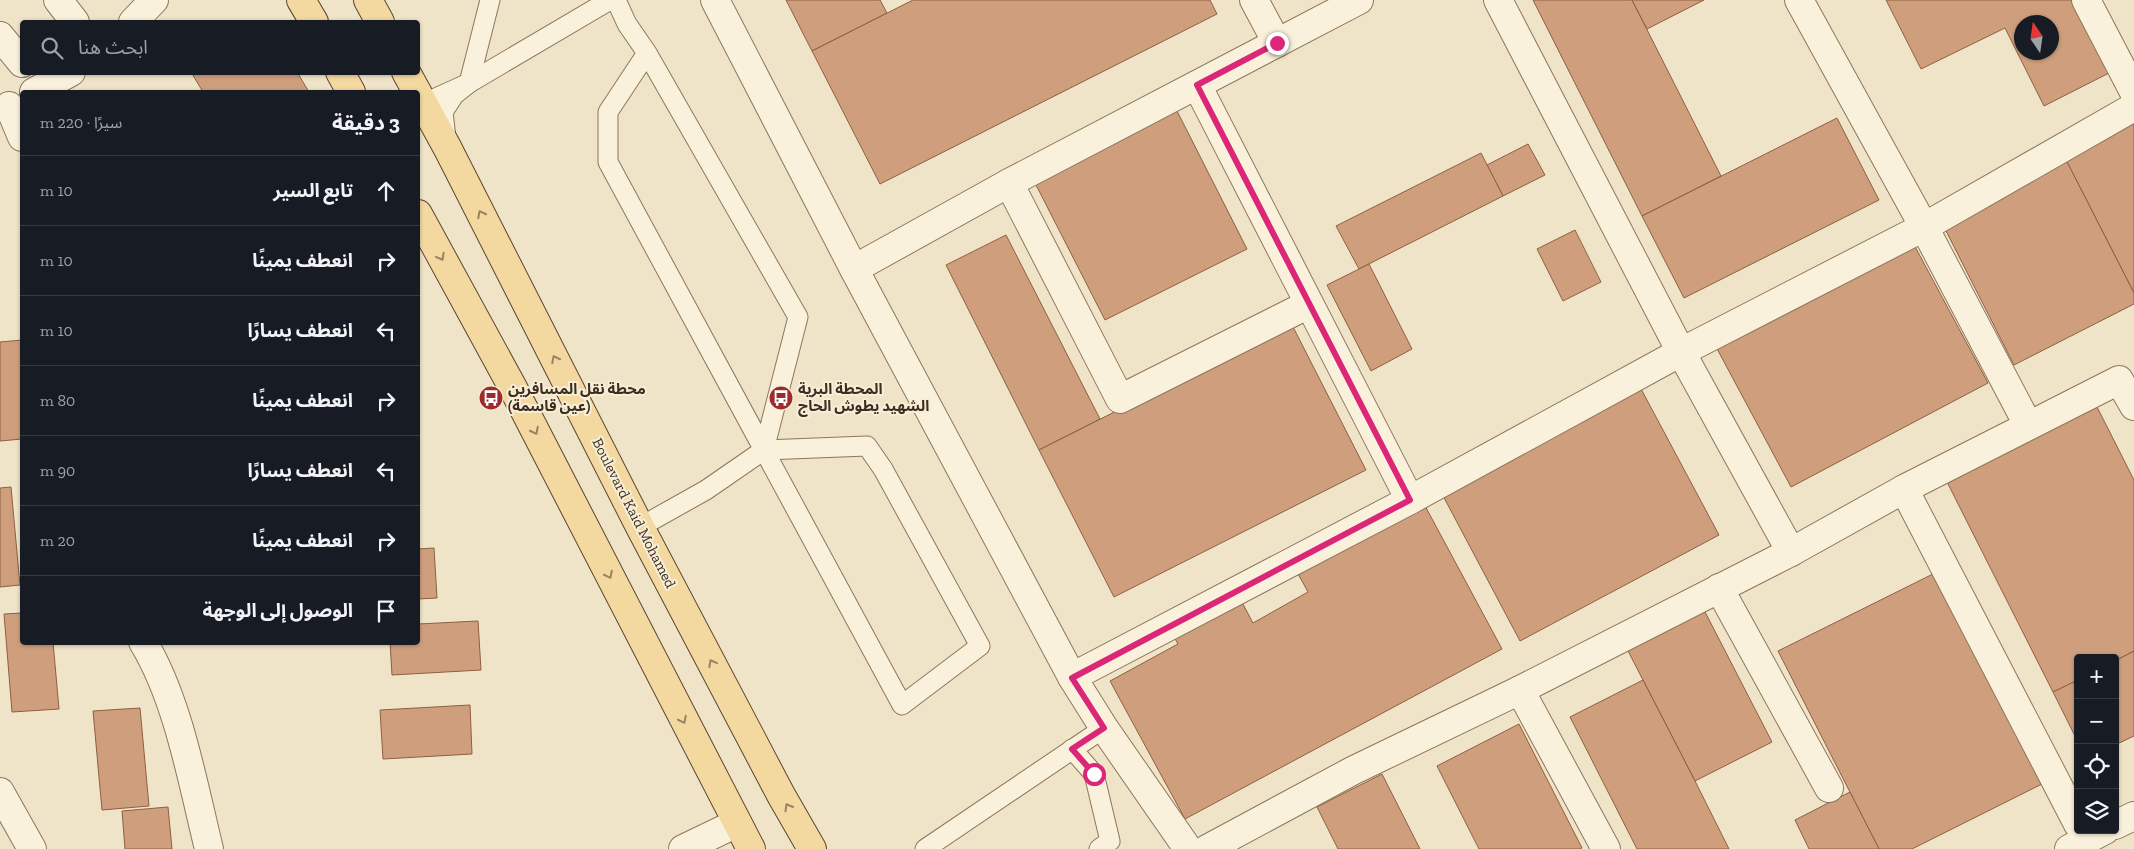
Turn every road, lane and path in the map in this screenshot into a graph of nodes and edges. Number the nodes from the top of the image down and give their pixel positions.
1 (58, 0) edge
2 (154, 0) edge
3 (302, 0) edge
4 (368, 0) edge
5 (490, 0) edge
6 (498, 0) edge
7 (610, 0) edge
8 (616, 0) edge
9 (716, 0) edge
10 (1254, 0) edge
11 (1359, 0) edge
12 (1498, 0) edge
13 (1799, 0) edge
14 (2086, 0) edge
15 (73, 20) edge
16 (135, 20) edge
17 (313, 20) edge
18 (379, 20) edge
19 (0, 36) edge
20 (1277, 43) junction
21 (647, 52) junction
22 (20, 61) edge
23 (65, 75) edge
24 (342, 75) edge
25 (407, 75) edge
26 (475, 79) junction
27 (1197, 85) junction
28 (33, 90) edge
29 (350, 90) edge
30 (415, 90) edge
31 (2134, 92) edge
32 (420, 99) edge
33 (420, 101) edge
34 (2134, 107) edge
35 (448, 149) junction
36 (1009, 183) junction
37 (420, 218) edge
38 (1924, 227) junction
39 (854, 269) junction
40 (1310, 304) junction
41 (1681, 352) junction
42 (2134, 406) edge
43 (2028, 425) junction
44 (764, 450) junction
45 (1904, 489) junction
46 (1410, 500) junction
47 (640, 527) junction
48 (1791, 552) junction
49 (1719, 588) junction
50 (145, 645) edge
51 (1072, 678) junction
52 (1520, 690) junction
53 (1104, 728) junction
54 (1072, 749) junction
55 (1829, 788) dead end
56 (0, 792) edge
57 (2134, 816) edge
58 (736, 823) junction
59 (2119, 823) edge
60 (2084, 835) edge
61 (1107, 846) edge
62 (32, 849) edge
63 (209, 849) edge
64 (683, 849) edge
65 (751, 849) edge
66 (812, 849) edge
67 (925, 849) edge
68 (1188, 849) edge
69 (1207, 849) edge
70 (1606, 849) edge

1 - 15 street
2 - 16 street
3 - 17 main road
4 - 18 main road
5 - 26 lane
6 - 26 lane
7 - 26 lane
8 - 21 lane
9 - 39 street
10 - 20 street
11 - 20 street
12 - 41 street
13 - 38 street
14 - 31 street
19 - 22 street
20 - 27 street
21 - 44 lane
21 - 44 lane
23 - 28 street
24 - 29 main road
25 - 30 main road, Boulevard Kaid Mohamed
26 - 32 lane
26 - 35 lane
27 - 36 street
27 - 40 street
33 - 35 main road, Boulevard Kaid Mohamed
34 - 38 street
47 -> 35 main road, Boulevard Kaid Mohamed
36 - 39 street
36 - 40 street
37 -> 58 main road
38 - 41 street
38 - 43 street
39 - 51 street
40 - 46 street
41 - 46 street
41 - 48 street
42 - 43 street
43 - 45 street
44 - 44 lane
44 - 47 lane
45 - 48 street
45 - 60 street
46 - 51 street
66 -> 47 main road, Boulevard Kaid Mohamed
48 - 49 street
49 - 52 street
49 - 55 street
50 - 63 street
51 - 53 street
52 - 69 street
52 - 70 street
53 - 54 lane
53 - 68 street
54 - 61 lane
54 - 67 lane
56 - 62 street
57 - 59 street
58 - 64 street
58 - 65 main road

